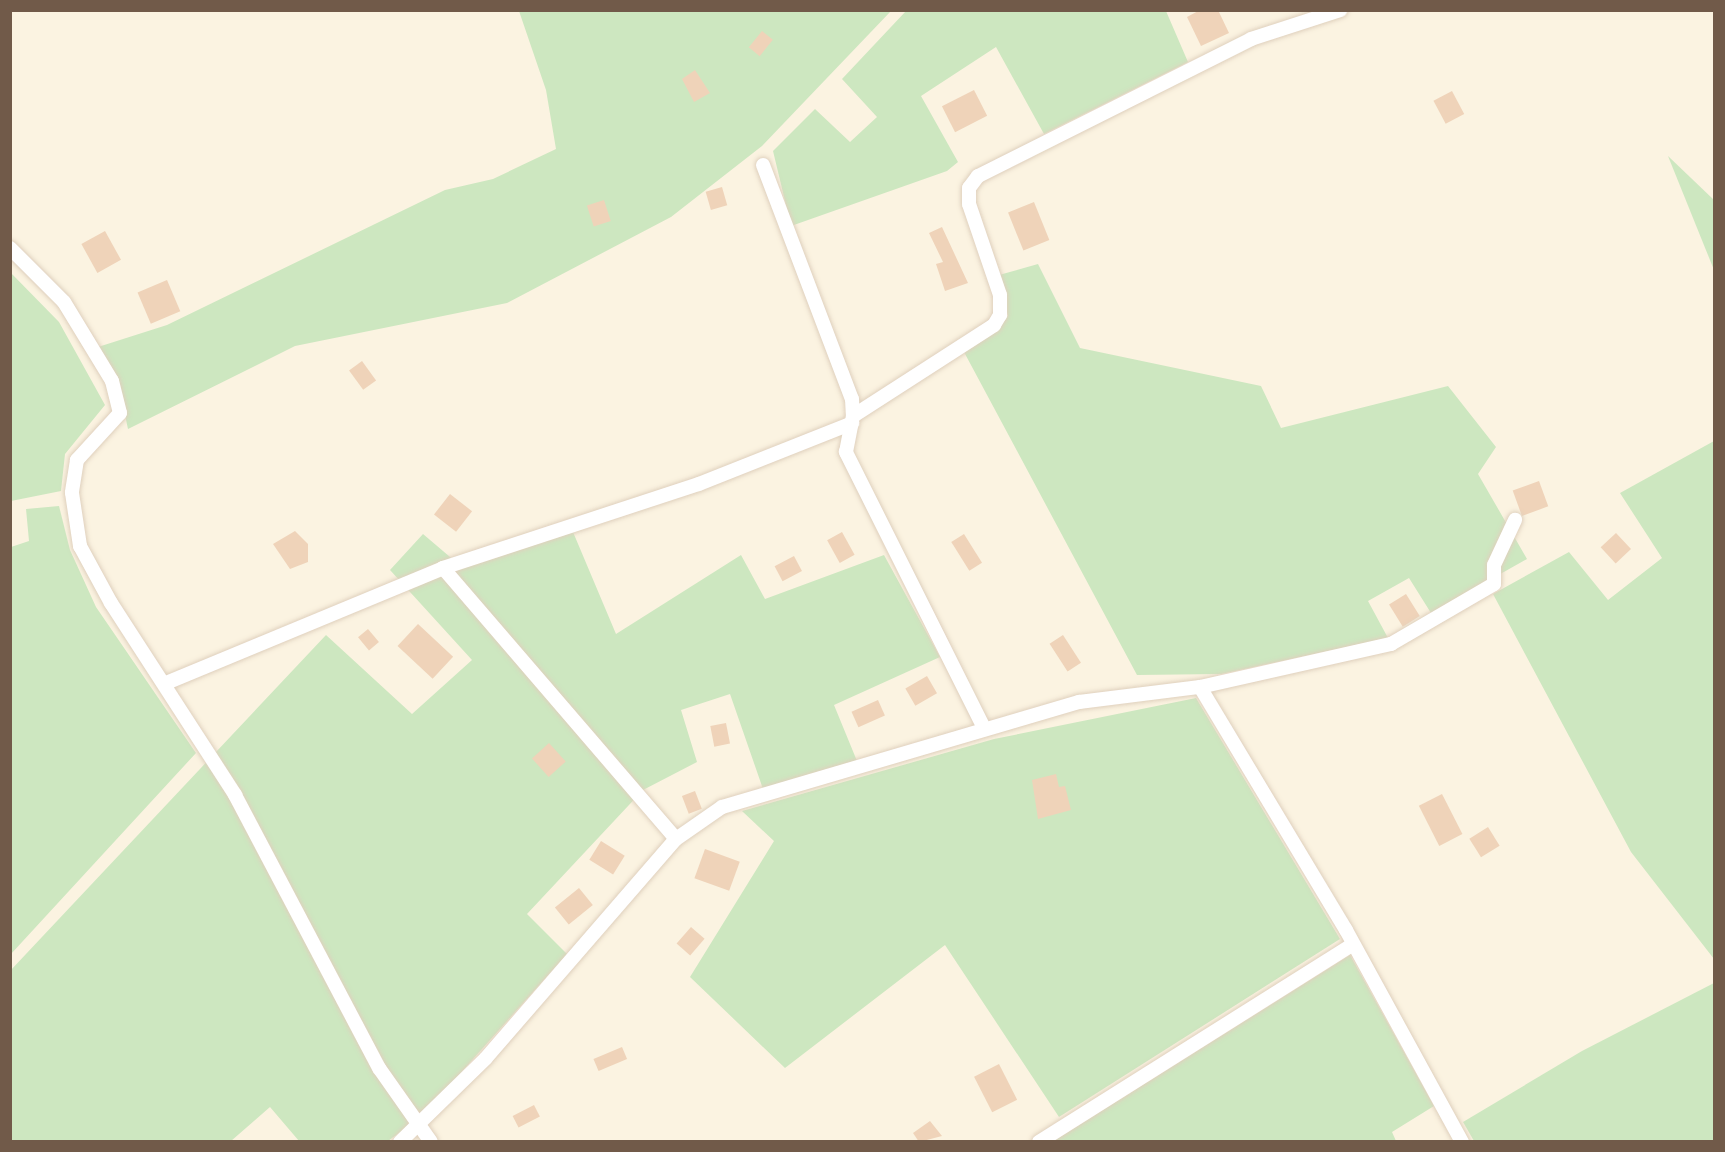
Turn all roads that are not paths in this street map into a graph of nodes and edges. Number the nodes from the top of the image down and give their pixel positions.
1 (1340, 10) edge
2 (763, 165) dead end
3 (13, 255) edge
4 (852, 419) junction
5 (1515, 520) dead end
6 (443, 568) junction
7 (166, 683) junction
8 (1200, 687) junction
9 (984, 728) junction
10 (676, 839) junction
11 (1352, 945) junction
12 (420, 1127) junction
13 (400, 1142) edge
14 (431, 1142) edge
15 (1039, 1142) edge
16 (1462, 1142) edge

1 - 4 street
2 - 4 street
3 - 7 street
4 - 6 street
4 - 9 street
5 - 8 street
6 - 7 street
6 - 10 street
7 - 12 street
8 - 9 street
8 - 11 street
9 - 10 street
10 - 12 street
11 - 15 street
11 - 16 street
12 - 13 street
12 - 14 street

